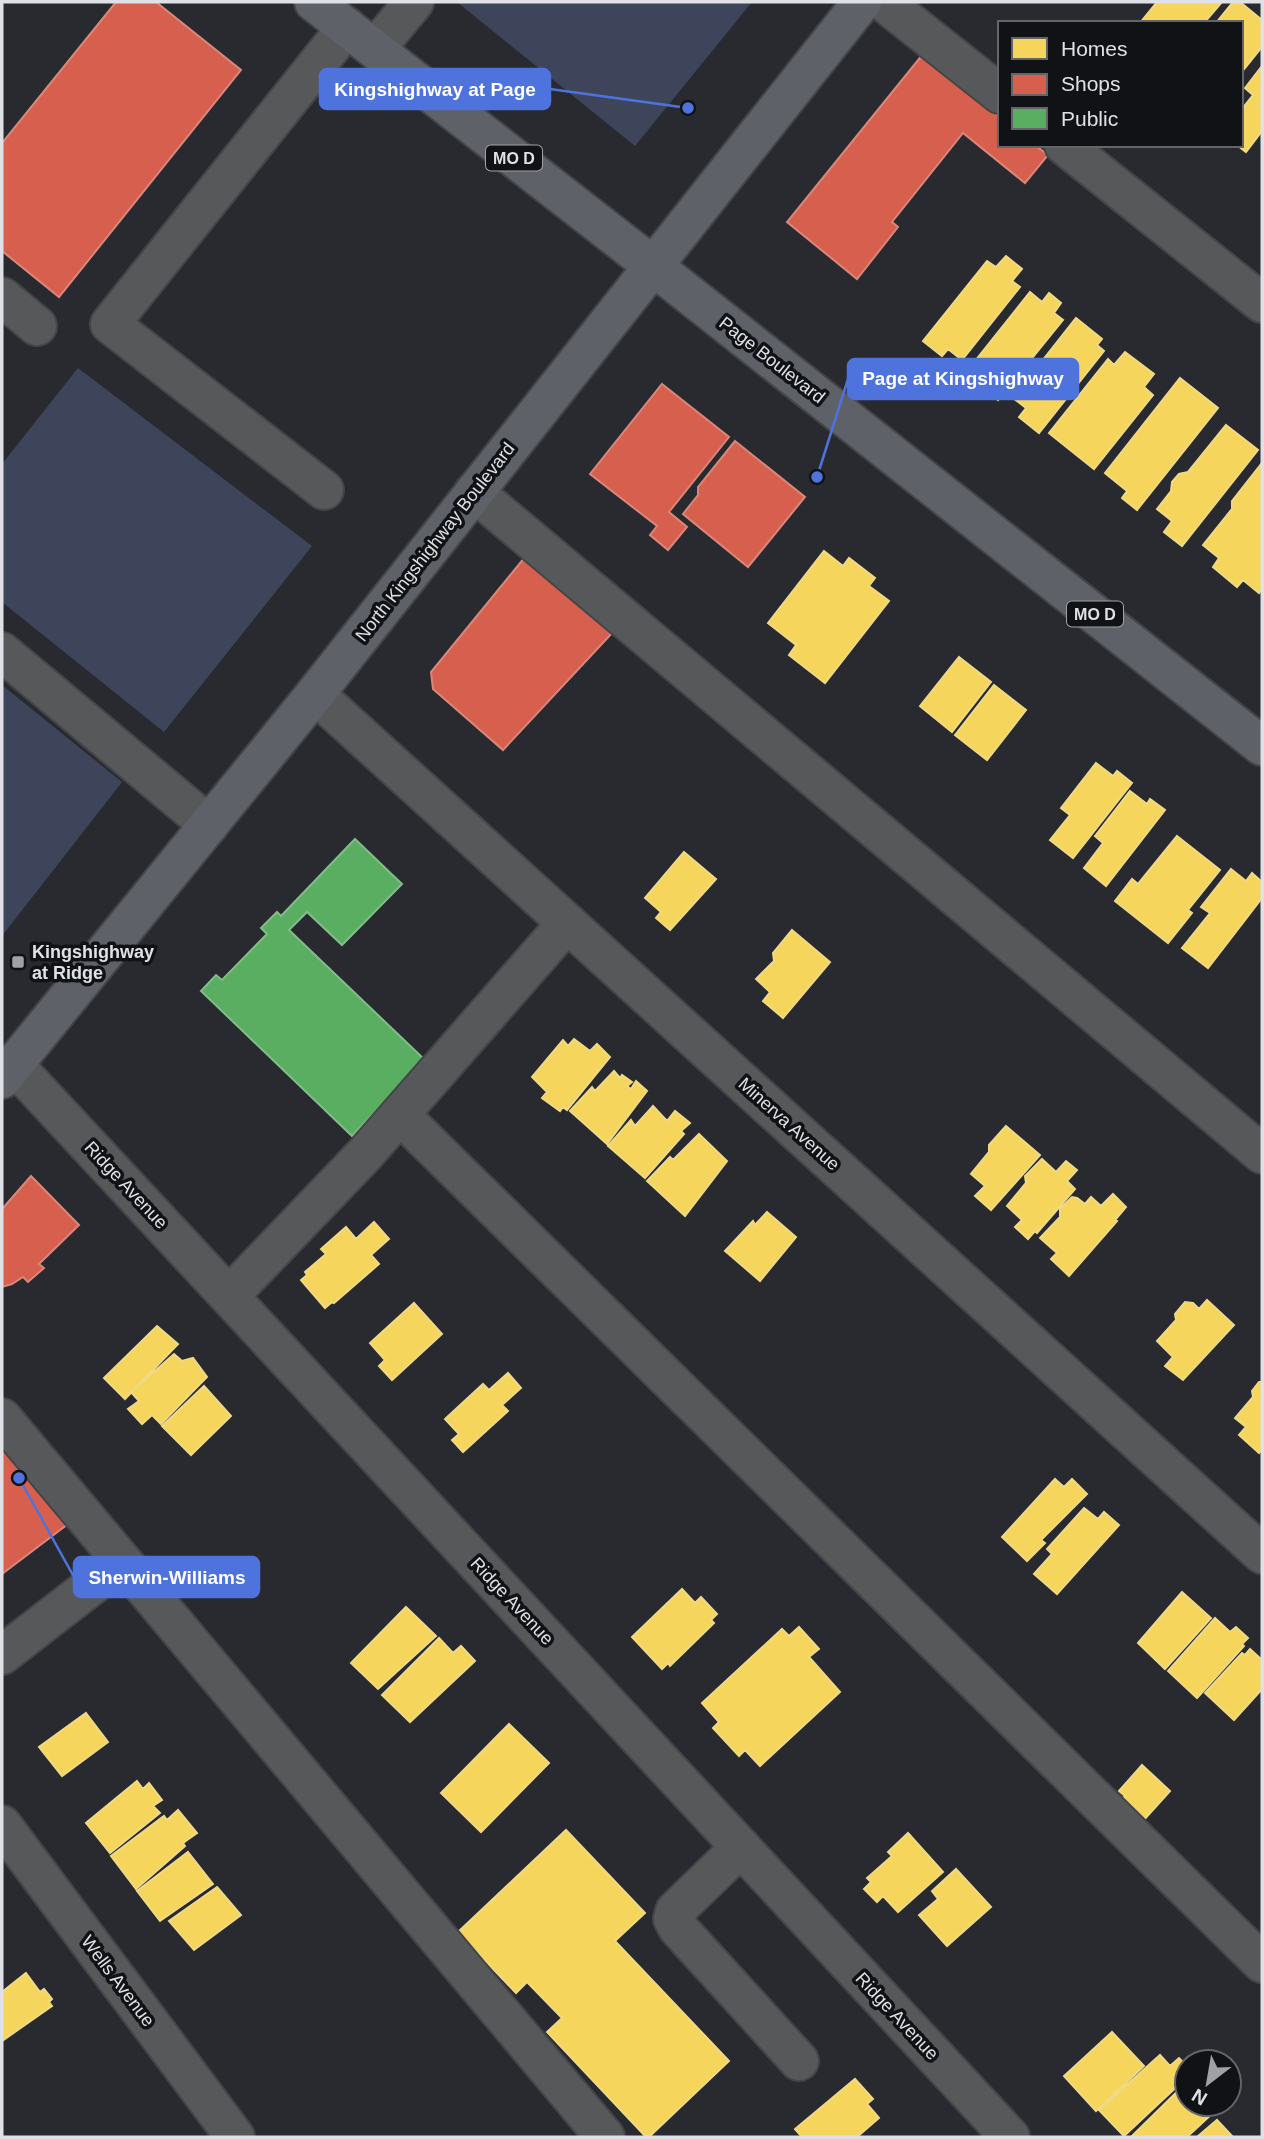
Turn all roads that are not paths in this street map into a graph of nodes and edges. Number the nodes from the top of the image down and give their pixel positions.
1 (314, 2) edge
2 (414, 2) edge
3 (862, 2) edge
4 (884, 2) edge
5 (361, 38) junction
6 (998, 92) edge
7 (1067, 147) edge
8 (653, 266) junction
9 (2, 297) edge
10 (1262, 303) edge
11 (37, 326) dead end
12 (324, 490) dead end
13 (474, 492) junction
14 (2, 652) edge
15 (315, 694) junction
16 (1262, 746) edge
17 (209, 825) junction
18 (567, 923) junction
19 (8, 1072) edge
20 (400, 1115) junction
21 (1262, 1154) edge
22 (229, 1296) junction
23 (2, 1418) edge
24 (1262, 1554) edge
25 (96, 1583) dead end
26 (2, 1655) edge
27 (2, 1825) edge
28 (741, 1847) junction
29 (1262, 1963) edge
30 (799, 2061) dead end
31 (235, 2137) edge
32 (605, 2137) edge
33 (1010, 2137) edge

1 - 5 main road, Page Boulevard / MO D
2 - 5 street
3 - 8 main road, North Kingshighway Boulevard
4 - 6 street
5 - 8 main road, Page Boulevard / MO D
5 - 12 street
7 - 10 street
8 - 13 main road, North Kingshighway Boulevard
8 - 16 main road, Page Boulevard / MO D
9 - 11 street
13 - 15 main road, North Kingshighway Boulevard
13 - 21 street
14 - 17 street
15 - 17 main road, North Kingshighway Boulevard
15 - 18 street, Minerva Avenue
17 - 19 main road, North Kingshighway Boulevard
18 - 20 street
18 - 24 street, Minerva Avenue
19 - 22 street, Ridge Avenue
20 - 22 street
20 - 29 street
22 - 28 street, Ridge Avenue
23 - 32 street
25 - 26 street
27 - 31 street, Wells Avenue
28 - 30 street
28 - 33 street, Ridge Avenue

